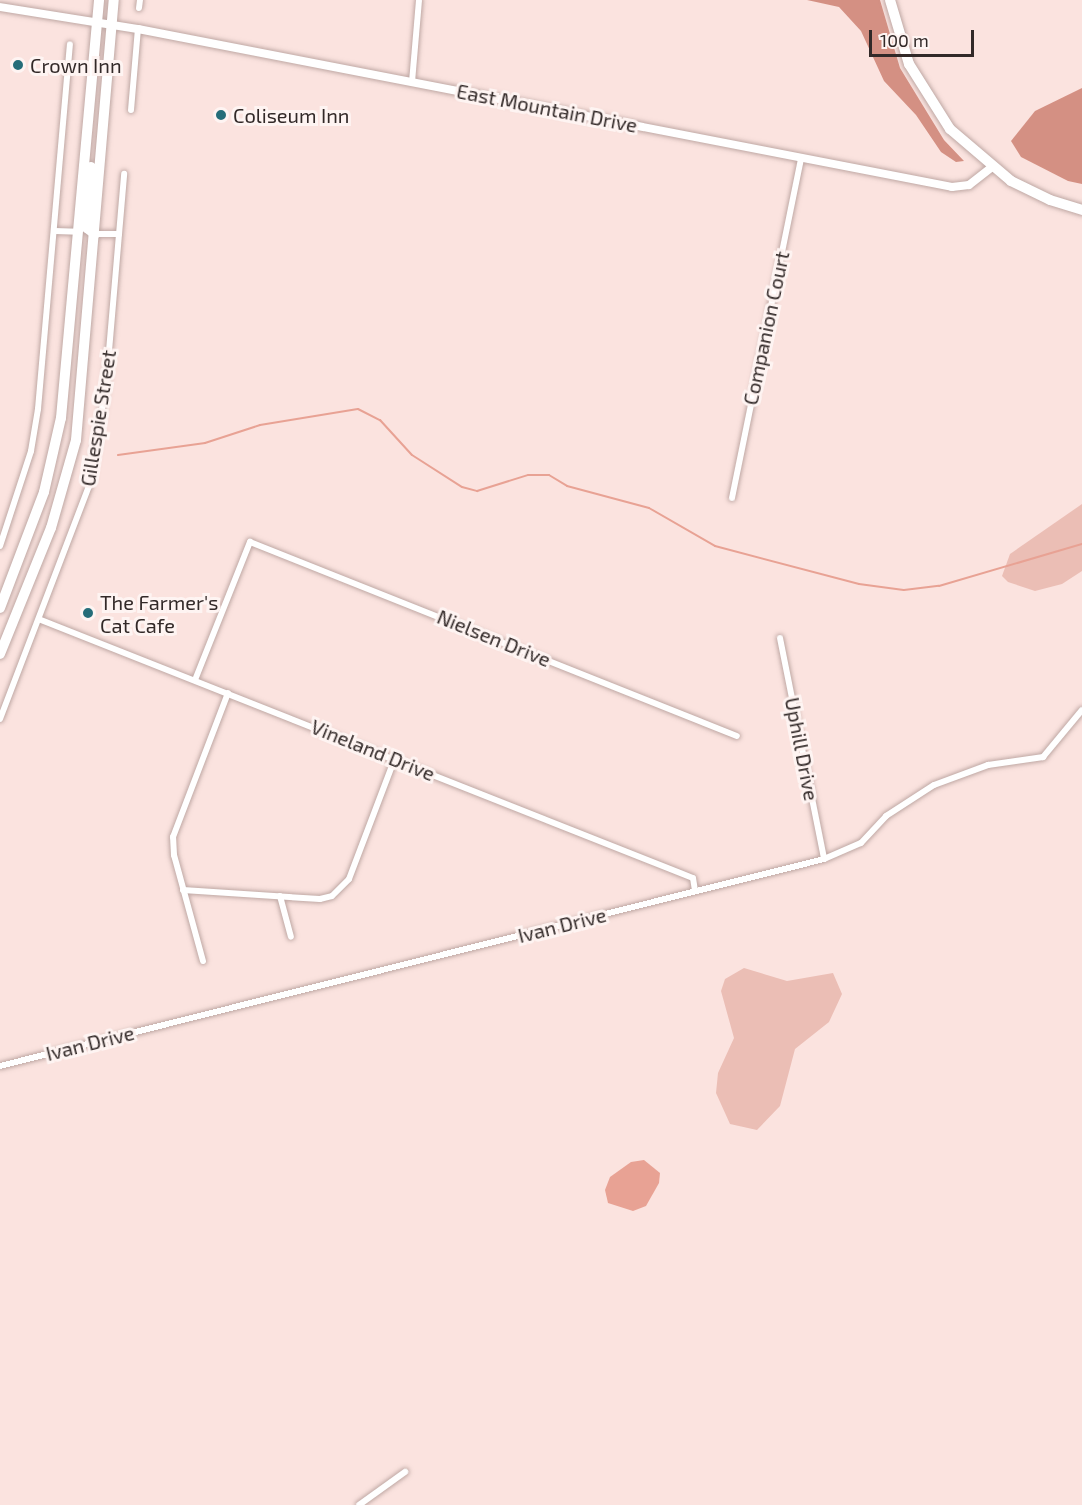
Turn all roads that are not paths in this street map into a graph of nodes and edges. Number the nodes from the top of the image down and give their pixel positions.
1 (99, 0) edge
2 (114, 0) edge
3 (140, 0) edge
4 (419, 0) edge
5 (890, 0) edge
6 (0, 7) edge
7 (139, 8) dead end
8 (97, 24) junction
9 (111, 26) junction
10 (138, 29) junction
11 (70, 44) dead end
12 (412, 82) junction
13 (90, 105) junction
14 (130, 110) dead end
15 (801, 158) junction
16 (991, 168) junction
17 (124, 174) dead end
18 (1082, 210) edge
19 (55, 231) junction
20 (78, 232) junction
21 (95, 234) junction
22 (119, 234) junction
23 (732, 498) dead end
24 (0, 546) edge
25 (0, 608) edge
26 (40, 620) junction
27 (780, 638) dead end
28 (0, 654) edge
29 (195, 680) junction
30 (228, 693) junction
31 (1082, 710) edge
32 (0, 719) edge
33 (736, 736) dead end
34 (395, 758) junction
35 (824, 859) junction
36 (183, 890) junction
37 (695, 890) junction
38 (280, 896) junction
39 (291, 937) dead end
40 (203, 961) dead end
41 (0, 1066) edge
42 (405, 1472) dead end
43 (359, 1505) edge

1 - 8 main road
2 - 9 main road
3 - 7 street
4 - 12 street
5 - 16 main road
6 - 8 street, East Mountain Drive
8 - 9 street, East Mountain Drive
8 - 13 main road
9 - 10 street, East Mountain Drive
9 - 21 main road
10 - 12 street, East Mountain Drive
10 - 14 street
11 - 19 street
12 - 15 street, East Mountain Drive
13 - 20 main road
13 - 21 main road
15 - 16 street, East Mountain Drive
15 - 23 street, Companion Court
16 - 18 main road
17 - 22 street, Gillespie Street
19 - 20 street
19 - 24 street
20 - 25 main road
21 - 22 street
21 - 28 main road
22 - 26 street, Gillespie Street
26 - 29 street, Vineland Drive
26 - 32 street, Gillespie Street
27 - 35 street, Uphill Drive
29 - 30 street, Vineland Drive
29 - 33 street, Nielsen Drive
30 - 34 street, Vineland Drive
30 - 36 street
31 - 35 street, Ivan Drive
34 - 37 street, Vineland Drive
34 - 38 street
35 - 37 street, Ivan Drive
36 - 38 street
36 - 40 street
37 - 41 street, Ivan Drive
38 - 39 street
42 - 43 street

